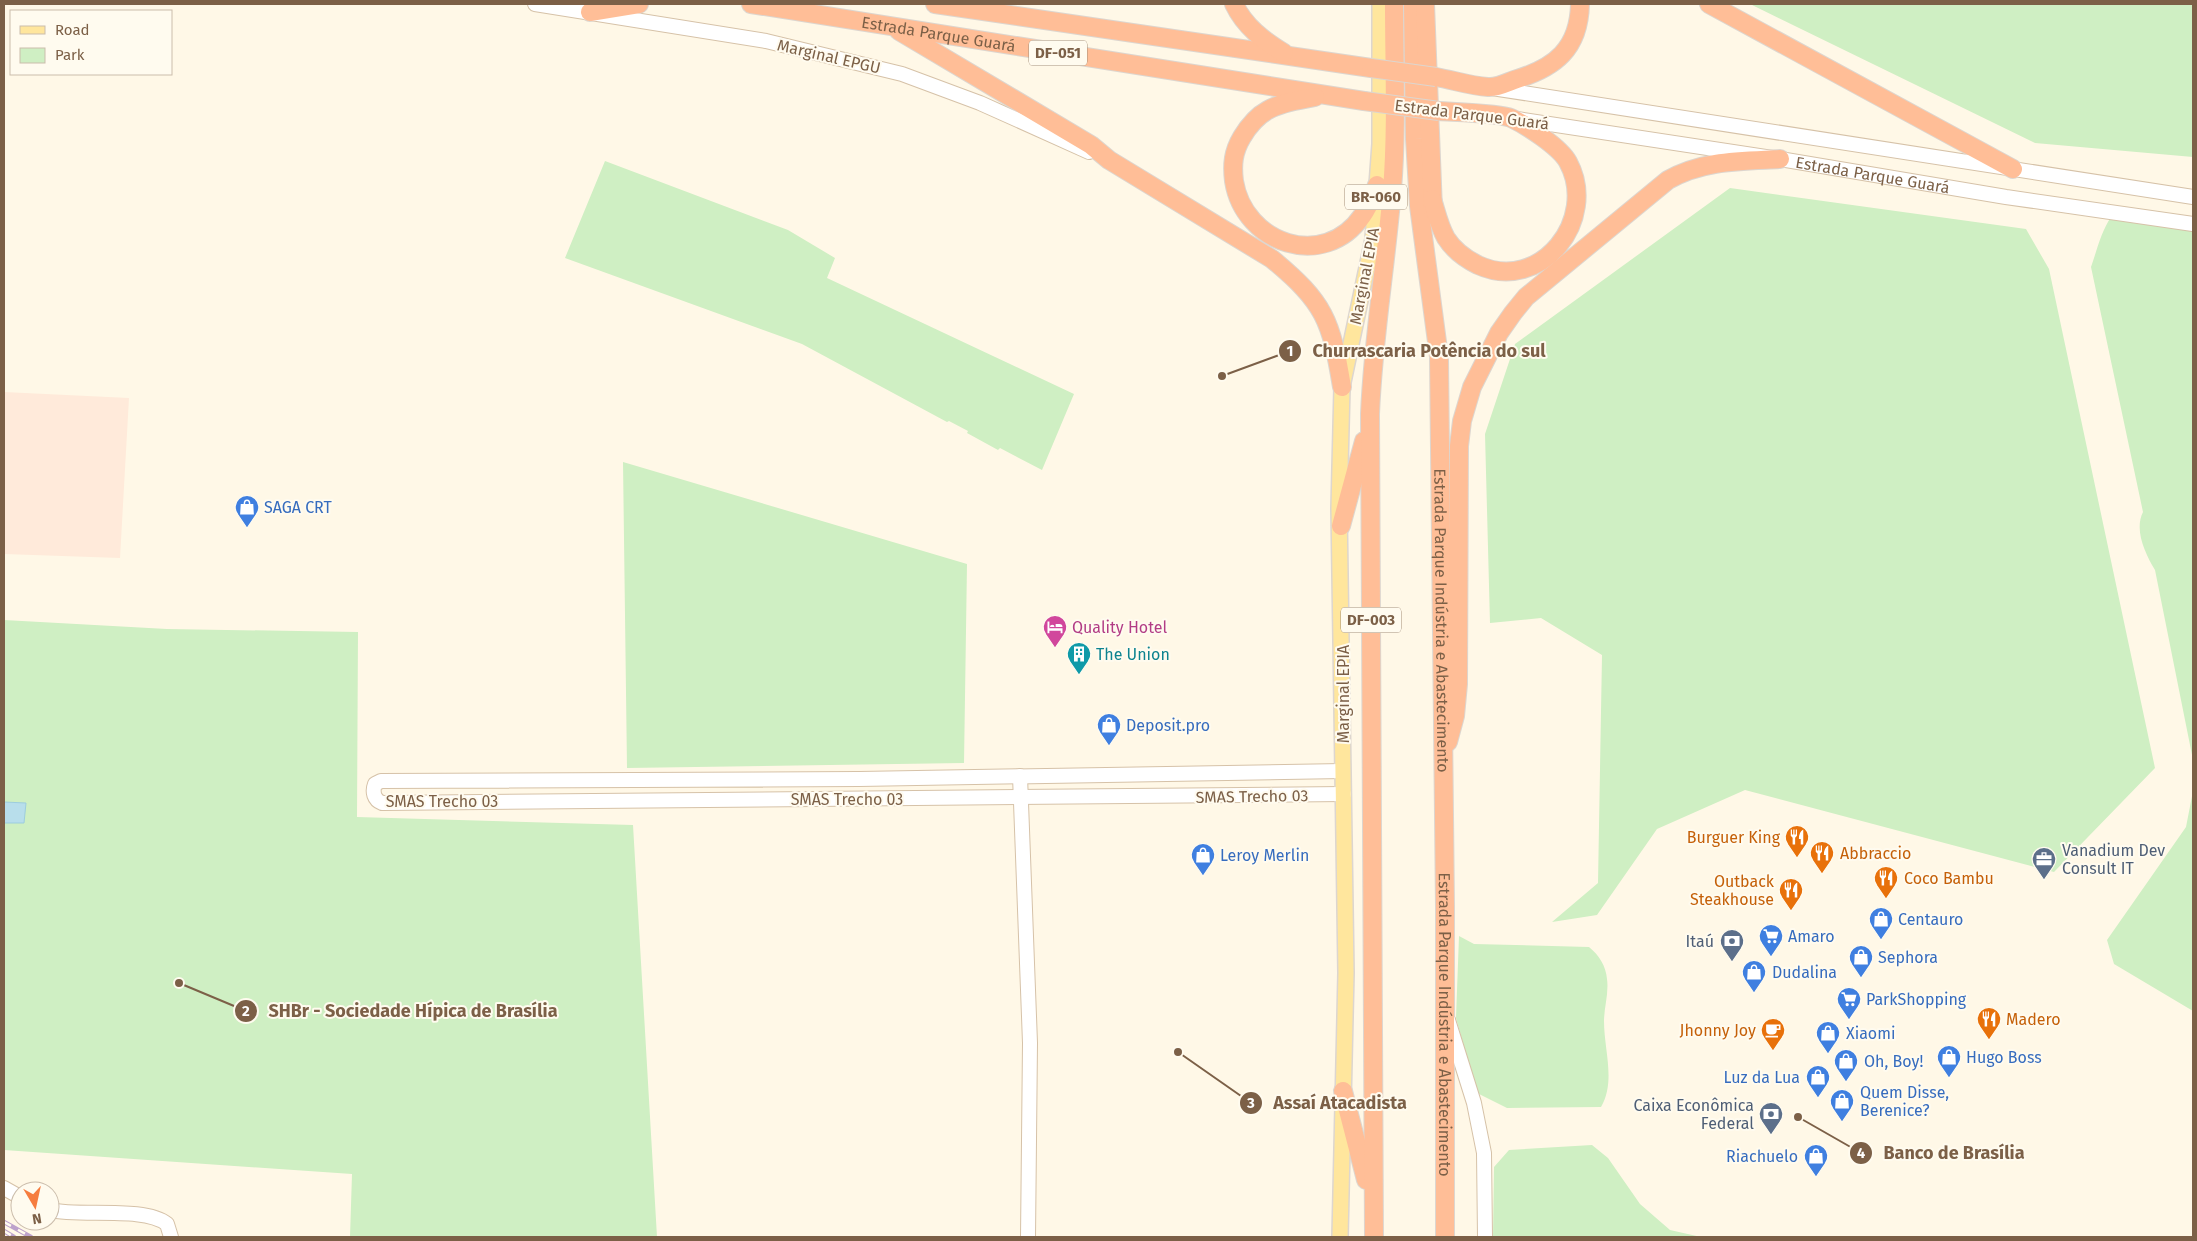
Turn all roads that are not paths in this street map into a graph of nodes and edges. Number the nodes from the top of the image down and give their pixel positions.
1 (535, 4) edge
2 (639, 4) edge
3 (751, 4) edge
4 (935, 4) edge
5 (1234, 4) edge
6 (1380, 4) edge
7 (1394, 4) edge
8 (1413, 4) edge
9 (1425, 4) edge
10 (1580, 4) edge
11 (1709, 4) edge
12 (590, 12) junction
13 (894, 27) junction
14 (1291, 58) junction
15 (1490, 88) junction
16 (1324, 94) junction
17 (1509, 117) junction
18 (1780, 159) junction
19 (1109, 160) junction
20 (2013, 169) junction
21 (1377, 189) junction
22 (2193, 197) edge
23 (1432, 199) junction
24 (2193, 224) edge
25 (1388, 235) junction
26 (1439, 357) junction
27 (1342, 387) junction
28 (1370, 414) junction
29 (1341, 526) junction
30 (1442, 766) junction
31 (1343, 771) junction
32 (1302, 773) junction
33 (1020, 776) junction
34 (854, 779) junction
35 (1344, 794) junction
36 (1303, 795) junction
37 (1021, 798) junction
38 (853, 799) junction
39 (1444, 1008) junction
40 (1343, 1091) junction
41 (1373, 1205) junction
42 (60, 1211) edge
43 (171, 1237) edge
44 (1028, 1237) edge
45 (1340, 1237) edge
46 (1374, 1237) edge
47 (1445, 1237) edge
48 (1485, 1237) edge

1 - 12 street, Marginal EPGU
2 - 12 highway
3 - 13 highway, Estrada Parque Guará / DF-051
4 - 14 highway, Estrada Parque Guará / DF-051
5 - 14 highway
6 - 21 main road, Marginal EPIA / BR-060
7 - 25 highway, DF-003
8 - 26 highway, Estrada Parque Indústria e Abastecimento
9 - 23 highway
10 - 15 highway
11 - 20 highway
12 - 19 street, Marginal EPGU
13 - 16 highway, Estrada Parque Guará / DF-051
13 - 19 highway
14 - 15 highway, Estrada Parque Guará / DF-051, bridge
15 - 20 street, Estrada Parque Guará / DF-051
16 - 17 highway, Estrada Parque Guará / DF-051, bridge
16 - 21 highway
17 - 18 street, Estrada Parque Guará / DF-051
17 - 23 highway
18 - 24 street, Estrada Parque Guará / DF-051
18 - 30 highway
19 - 27 highway
20 - 22 street, Estrada Parque Guará / DF-051
21 - 25 highway
21 - 27 main road, Marginal EPIA / BR-060
23 - 26 highway
25 - 28 highway, DF-003
26 - 30 highway, Estrada Parque Indústria e Abastecimento
27 - 29 main road, Marginal EPIA / BR-060
28 - 29 highway
28 - 41 highway, DF-003
29 - 31 main road, Marginal EPIA
30 - 39 highway, Estrada Parque Indústria e Abastecimento
31 - 32 street, SMAS Trecho 03
31 - 35 main road, Marginal EPIA
32 - 33 street, SMAS Trecho 03
32 - 36 street
33 - 34 street, SMAS Trecho 03
33 - 37 street
34 - 38 street
34 - 38 street, SMAS Trecho 03
35 - 36 street, SMAS Trecho 03
35 - 40 main road, Marginal EPIA
36 - 37 street, SMAS Trecho 03
37 - 38 street, SMAS Trecho 03
37 - 44 street
39 - 47 highway, Estrada Parque Indústria e Abastecimento
39 - 48 street
40 - 41 highway
40 - 45 main road, Marginal EPIA
41 - 46 highway, DF-003
42 - 43 street

